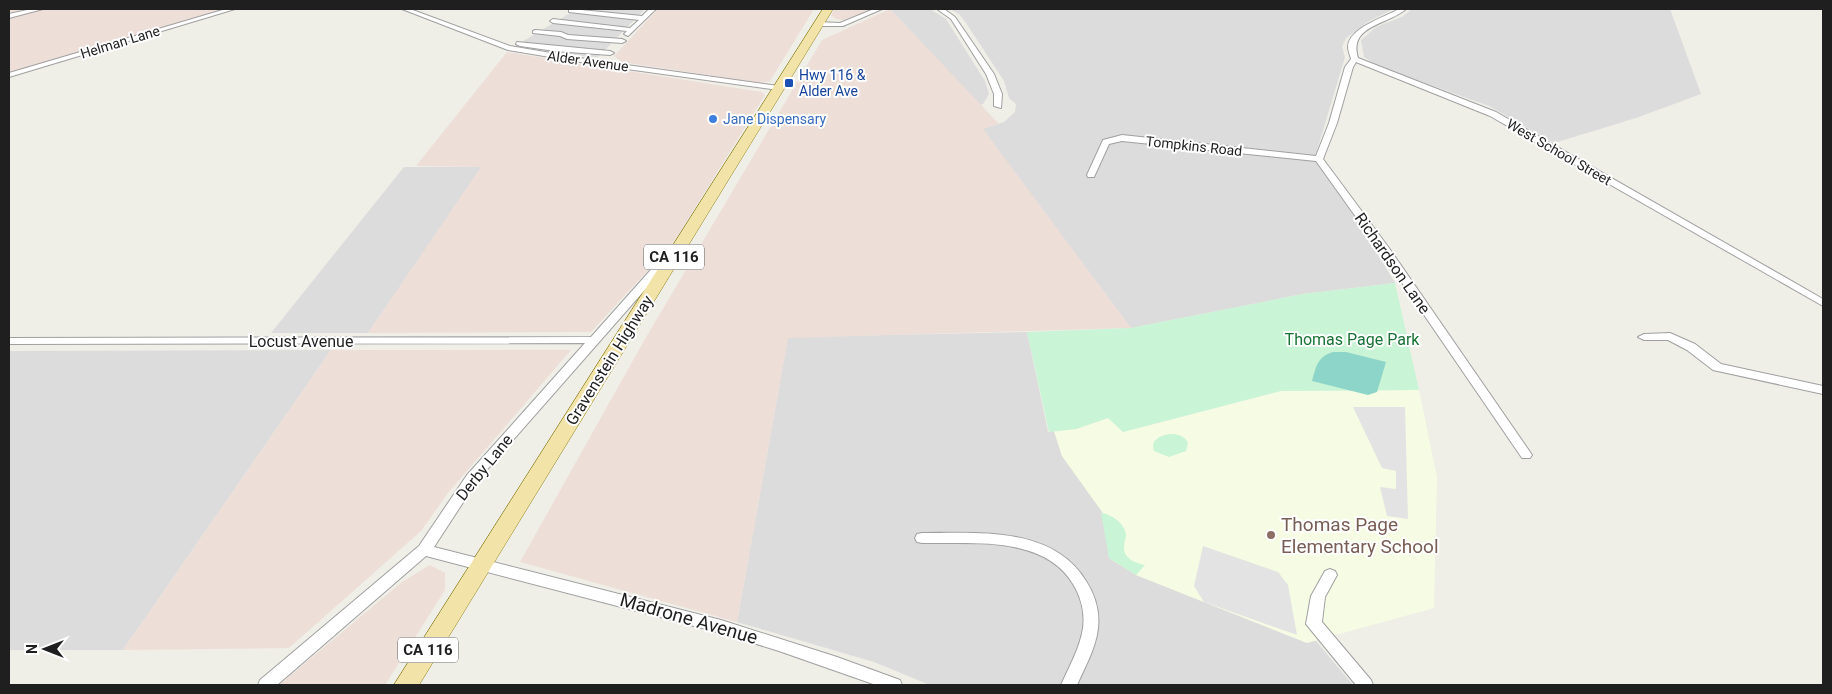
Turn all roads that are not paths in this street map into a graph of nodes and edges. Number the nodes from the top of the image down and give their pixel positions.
1 (40, 9) edge
2 (232, 9) edge
3 (405, 9) edge
4 (653, 9) edge
5 (828, 9) edge
6 (879, 9) edge
7 (940, 9) edge
8 (1403, 9) edge
9 (572, 10) edge
10 (9, 16) edge
11 (644, 18) junction
12 (553, 21) junction
13 (818, 24) junction
14 (632, 30) junction
15 (535, 32) junction
16 (622, 41) junction
17 (610, 53) junction
18 (1355, 59) junction
19 (598, 63) junction
20 (9, 75) edge
21 (778, 88) junction
22 (998, 106) dead end
23 (1319, 160) junction
24 (1091, 175) dead end
25 (689, 233) junction
26 (1823, 303) edge
27 (1644, 337) dead end
28 (592, 340) junction
29 (9, 341) edge
30 (1823, 390) edge
31 (1526, 455) dead end
32 (922, 538) dead end
33 (424, 550) junction
34 (480, 565) junction
35 (1330, 575) dead end
36 (266, 685) edge
37 (406, 685) edge
38 (894, 685) edge
39 (1069, 685) edge
40 (1365, 685) edge

1 - 10 street
2 - 20 street, Helman Lane
3 - 19 street, Alder Avenue
4 - 11 street
5 - 13 main road, Gravenstein Highway / CA 116
6 - 13 street
7 - 22 street
8 - 18 street
9 - 11 street
9 - 12 street
11 - 14 street
12 - 14 street
12 - 15 street
13 - 21 main road, Gravenstein Highway / CA 116
14 - 16 street
15 - 16 street
15 - 17 street
16 - 17 street
17 - 19 street
18 - 23 street
18 - 26 street, West School Street
19 - 21 street, Alder Avenue
21 - 25 main road, Gravenstein Highway / CA 116
23 - 24 street, Tompkins Road
23 - 31 street, Richardson Lane
25 - 28 street, Derby Lane
25 - 34 main road, Gravenstein Highway / CA 116
27 - 30 street
28 - 29 street, Locust Avenue
28 - 33 street, Derby Lane
32 - 39 street
33 - 34 street, Madrone Avenue
33 - 36 street, Derby Lane
34 - 37 main road, Gravenstein Highway / CA 116
34 - 38 street, Madrone Avenue
35 - 40 street

